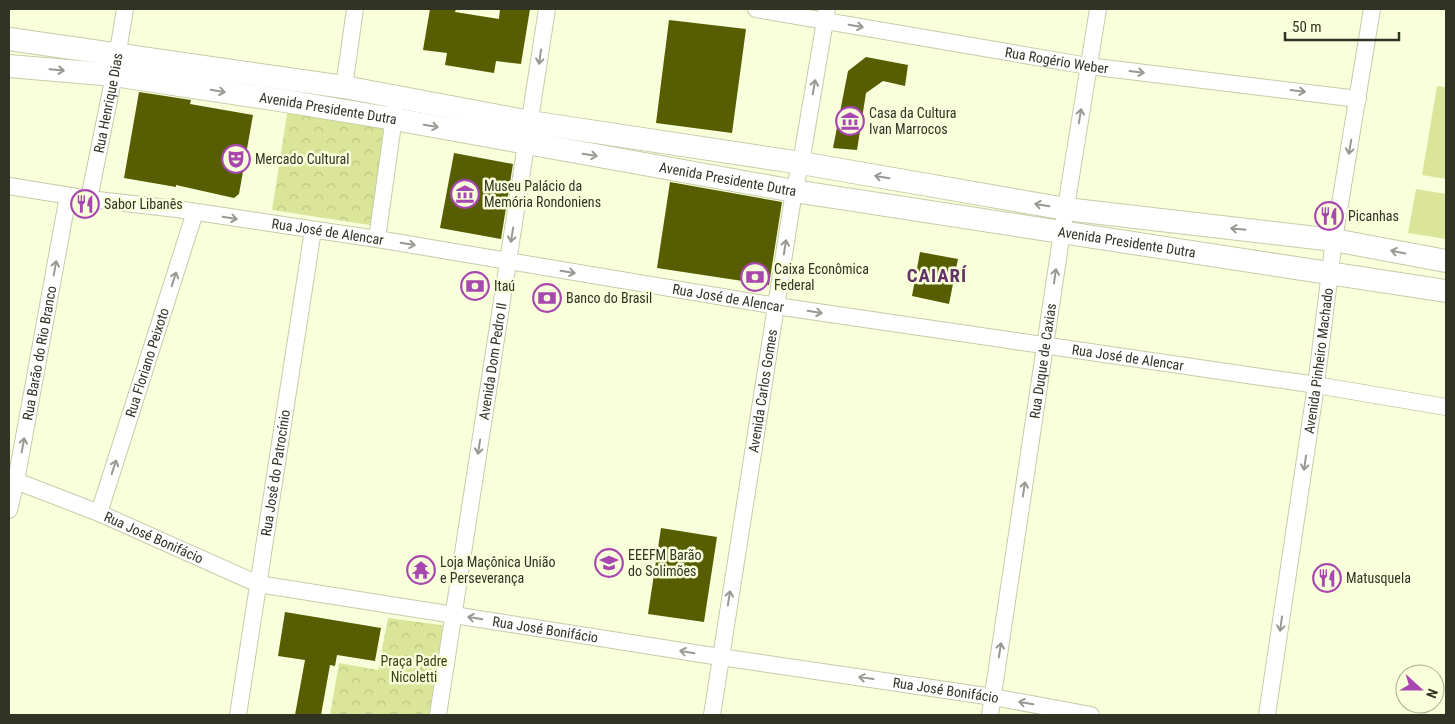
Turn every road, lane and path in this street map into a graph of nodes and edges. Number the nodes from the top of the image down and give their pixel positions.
1 (125, 9) edge
2 (355, 9) edge
3 (547, 9) edge
4 (756, 9) edge
5 (1098, 9) edge
6 (1372, 9) edge
7 (826, 15) edge
8 (9, 39) edge
9 (116, 65) junction
10 (9, 66) edge
11 (1088, 66) junction
12 (344, 87) junction
13 (1358, 99) junction
14 (396, 108) junction
15 (528, 133) junction
16 (801, 163) junction
17 (9, 186) edge
18 (794, 190) junction
19 (68, 196) junction
20 (89, 199) junction
21 (1066, 209) junction
22 (195, 212) junction
23 (313, 230) junction
24 (1062, 232) junction
25 (377, 239) junction
26 (1334, 240) junction
27 (1446, 261) edge
28 (508, 262) junction
29 (1329, 273) junction
30 (1446, 291) edge
31 (776, 306) junction
32 (1045, 346) junction
33 (1316, 385) junction
34 (1446, 407) edge
35 (16, 481) junction
36 (9, 510) edge
37 (99, 514) junction
38 (258, 584) junction
39 (453, 614) junction
40 (720, 657) junction
41 (992, 697) junction
42 (238, 715) edge
43 (438, 715) edge
44 (712, 715) edge
45 (990, 715) edge
46 (1091, 715) edge
47 (1268, 715) edge

1 - 9 street, Rua Henrique Dias
2 - 12 street
3 -> 15 street, Avenida Dom Pedro II
4 - 7 street, Rua Rogério Weber
5 - 11 street, Rua Duque de Caxias
6 - 13 street, Avenida Pinheiro Machado
7 -> 11 street, Rua Rogério Weber
16 -> 7 street, Avenida Carlos Gomes
8 - 9 street, Avenida Presidente Dutra
10 -> 9 street, Avenida Presidente Dutra
9 - 12 street, Avenida Presidente Dutra
9 -> 14 street, Avenida Presidente Dutra
9 - 20 street, Rua Henrique Dias
11 -> 13 street, Rua Rogério Weber
21 -> 11 street, Rua Duque de Caxias
12 - 14 street, Avenida Presidente Dutra
13 -> 26 street, Avenida Pinheiro Machado
14 - 15 street, Avenida Presidente Dutra
14 - 25 street
15 - 16 street, Avenida Presidente Dutra
15 -> 18 street, Avenida Presidente Dutra
15 -> 28 street, Avenida Dom Pedro II
16 - 18 street, Avenida Carlos Gomes
21 -> 16 street, Avenida Presidente Dutra
17 - 19 street, Rua José de Alencar
18 - 24 street, Avenida Presidente Dutra
31 -> 18 street, Avenida Carlos Gomes
19 - 20 street, Rua José de Alencar
35 -> 19 street, Rua Barão do Rio Branco
20 - 22 street, Rua José de Alencar
21 - 24 street, Rua Duque de Caxias
26 -> 21 street, Avenida Presidente Dutra
22 -> 23 street, Rua José de Alencar
37 -> 22 street, Rua Floriano Peixoto
23 - 25 street, Rua José de Alencar
23 - 38 street, Rua José do Patrocínio
24 - 29 street, Avenida Presidente Dutra
32 -> 24 street, Rua Duque de Caxias
25 -> 28 street, Rua José de Alencar
27 -> 26 street, Avenida Presidente Dutra
26 - 29 street, Avenida Pinheiro Machado
28 -> 31 street, Rua José de Alencar
28 -> 39 street, Avenida Dom Pedro II
29 - 30 street, Avenida Presidente Dutra
29 - 33 street, Avenida Pinheiro Machado
31 -> 32 street, Rua José de Alencar
40 -> 31 street, Avenida Carlos Gomes
32 - 33 street, Rua José de Alencar
41 -> 32 street, Rua Duque de Caxias
33 - 34 street, Rua José de Alencar
33 -> 47 street, Avenida Pinheiro Machado
35 - 36 street, Rua Barão do Rio Branco
35 - 37 street, Rua José Bonifácio
37 - 38 street, Rua José Bonifácio
38 - 39 street, Rua José Bonifácio
38 - 42 street, Rua José do Patrocínio
40 -> 39 street, Rua José Bonifácio
39 - 43 street, Avenida Dom Pedro II
41 -> 40 street, Rua José Bonifácio
40 - 44 street, Avenida Carlos Gomes
41 - 45 street, Rua Duque de Caxias
46 -> 41 street, Rua José Bonifácio

